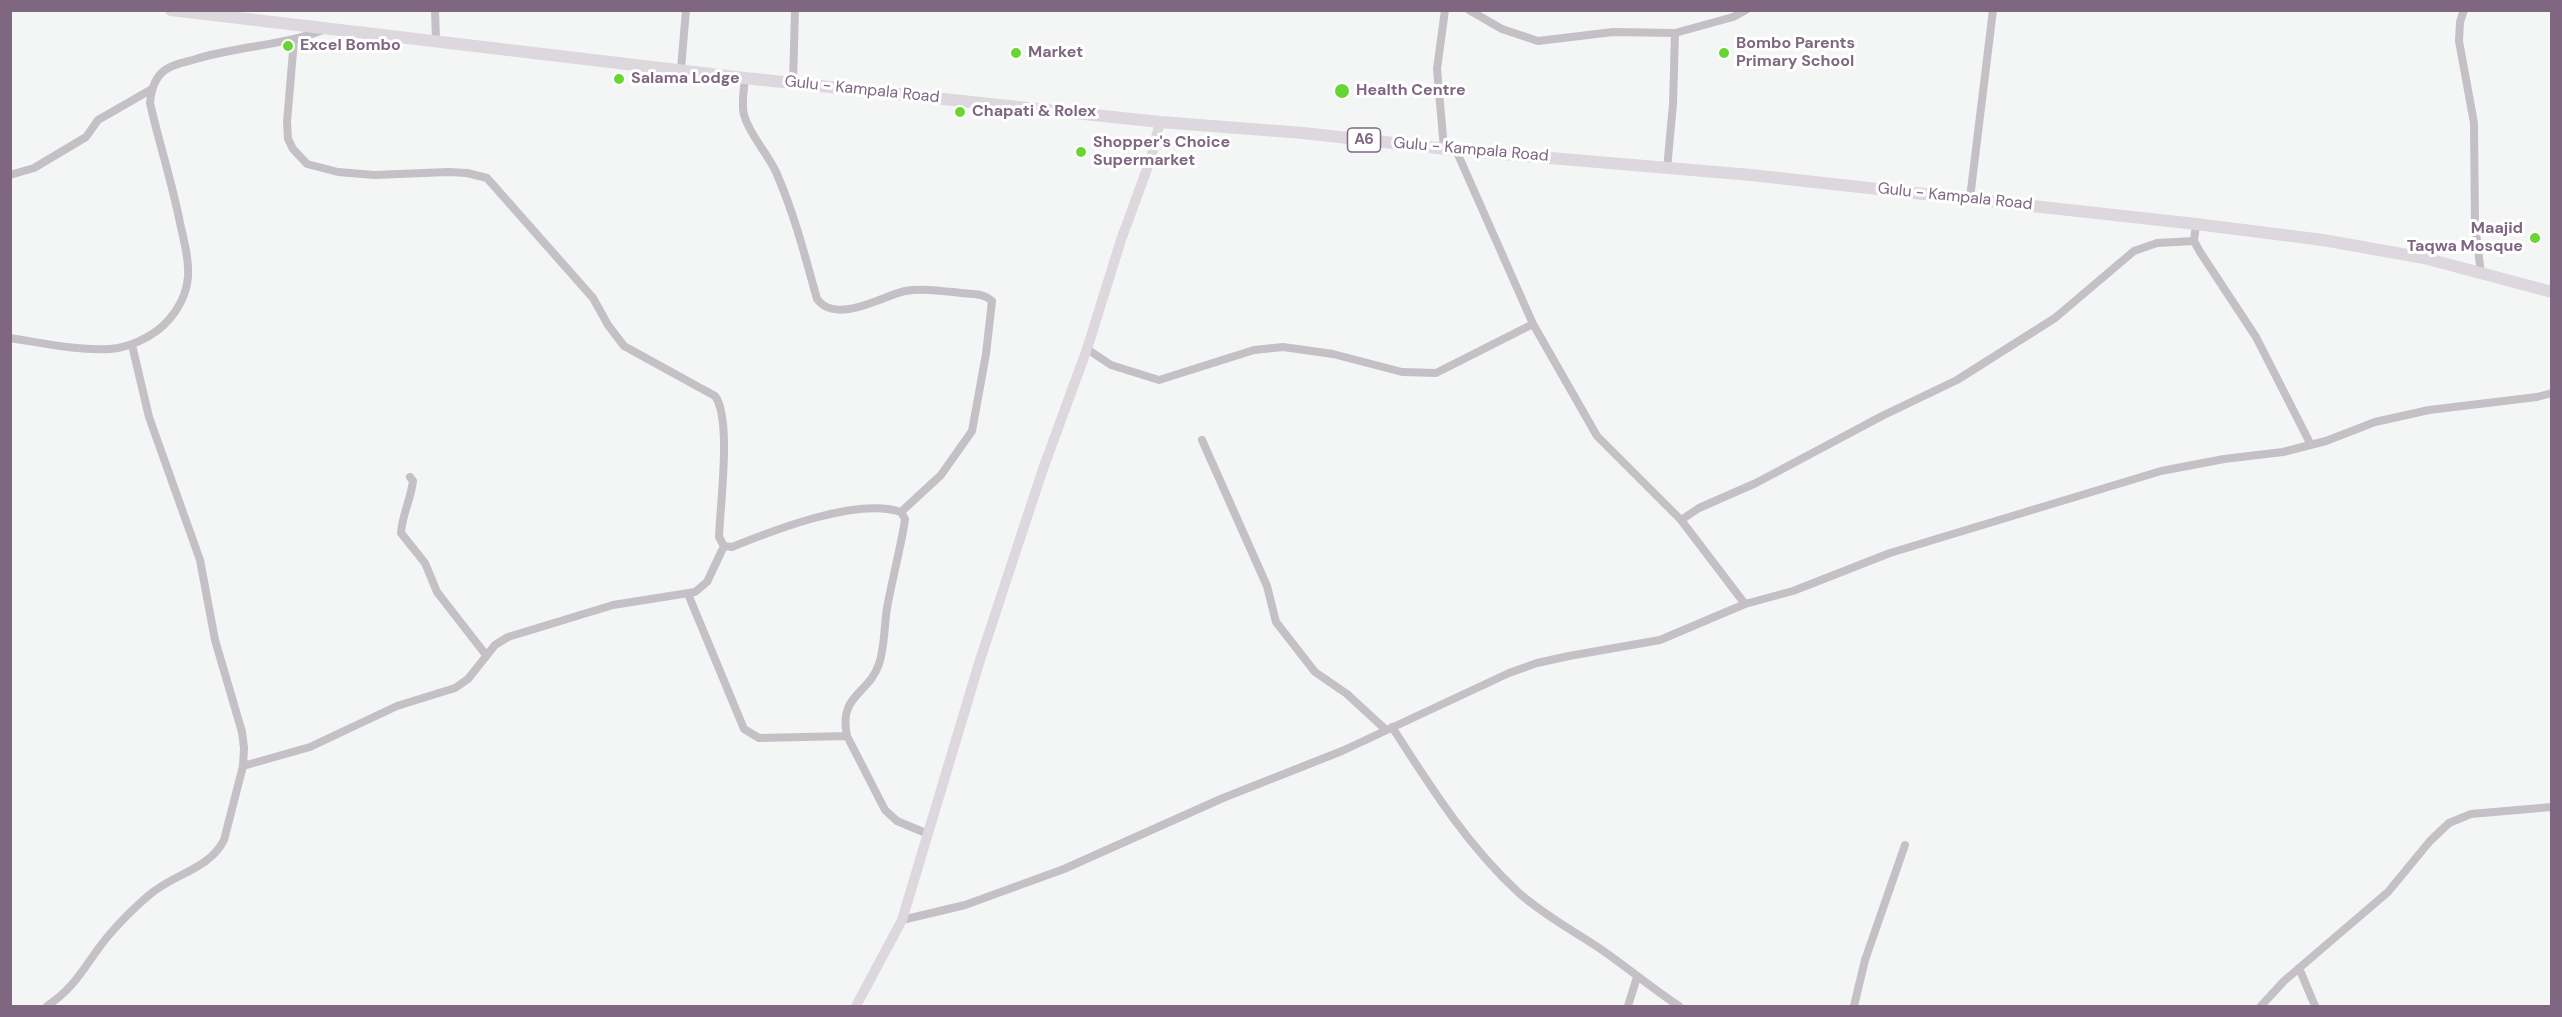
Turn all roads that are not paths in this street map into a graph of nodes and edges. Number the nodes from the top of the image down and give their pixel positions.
1 (171, 10) edge
2 (435, 10) edge
3 (686, 10) edge
4 (795, 10) edge
5 (1445, 10) edge
6 (1468, 10) edge
7 (1746, 10) edge
8 (1993, 10) edge
9 (2464, 10) edge
10 (330, 28) junction
11 (1676, 33) junction
12 (294, 40) junction
13 (436, 40) junction
14 (681, 69) junction
15 (745, 78) junction
16 (793, 83) junction
17 (152, 89) junction
18 (1160, 122) junction
19 (1450, 149) junction
20 (1667, 169) junction
21 (10, 176) edge
22 (1970, 198) junction
23 (2196, 224) junction
24 (2194, 241) junction
25 (2481, 273) junction
26 (2552, 292) edge
27 (1533, 324) junction
28 (10, 338) edge
29 (132, 345) junction
30 (1087, 349) junction
31 (2552, 393) edge
32 (1202, 440) dead end
33 (2311, 445) junction
34 (410, 477) dead end
35 (902, 512) junction
36 (1681, 520) junction
37 (724, 546) junction
38 (688, 594) junction
39 (1746, 604) junction
40 (486, 655) junction
41 (1389, 729) junction
42 (847, 736) junction
43 (243, 766) junction
44 (2552, 807) edge
45 (928, 834) junction
46 (1905, 845) dead end
47 (902, 920) junction
48 (2299, 968) junction
49 (1636, 977) junction
50 (47, 1006) edge
51 (856, 1006) edge
52 (1628, 1006) edge
53 (1679, 1006) edge
54 (1854, 1006) edge
55 (2261, 1006) edge
56 (2315, 1006) edge

1 - 10 main road, Gulu - Kampala Road / A6
2 - 13 street
3 - 14 street
4 - 16 street
5 - 19 street
6 - 11 street
7 - 11 street
8 - 22 street
9 - 25 street
10 - 12 street
10 - 13 main road, Gulu - Kampala Road / A6
11 - 20 street
12 - 17 street
12 - 37 street
13 - 14 main road, Gulu - Kampala Road / A6
14 - 15 main road, Gulu - Kampala Road / A6
15 - 16 main road, Gulu - Kampala Road / A6
15 - 35 street
16 - 18 main road, Gulu - Kampala Road / A6
17 - 21 street
17 - 29 street
18 - 19 main road, Gulu - Kampala Road / A6
18 - 30 street
19 - 20 main road, Gulu - Kampala Road / A6
19 - 27 street
20 - 22 main road, Gulu - Kampala Road / A6
22 - 23 main road, Gulu - Kampala Road / A6
23 - 24 street
23 - 25 main road, Gulu - Kampala Road / A6
24 - 33 street
24 - 36 street
25 - 26 main road, Gulu - Kampala Road / A6
27 - 30 street
27 - 36 street
28 - 29 street
29 - 43 street
30 - 45 street
31 - 33 street
32 - 41 street
33 - 39 street
34 - 40 street
35 - 37 street
35 - 42 street
36 - 39 street
37 - 38 street
38 - 40 street
38 - 42 street
39 - 41 street
40 - 43 street
41 - 47 street
41 - 49 street
42 - 45 street
43 - 50 street
44 - 48 street
45 - 47 street
46 - 54 street
47 - 51 street
48 - 55 street
48 - 56 street
49 - 52 street
49 - 53 street

